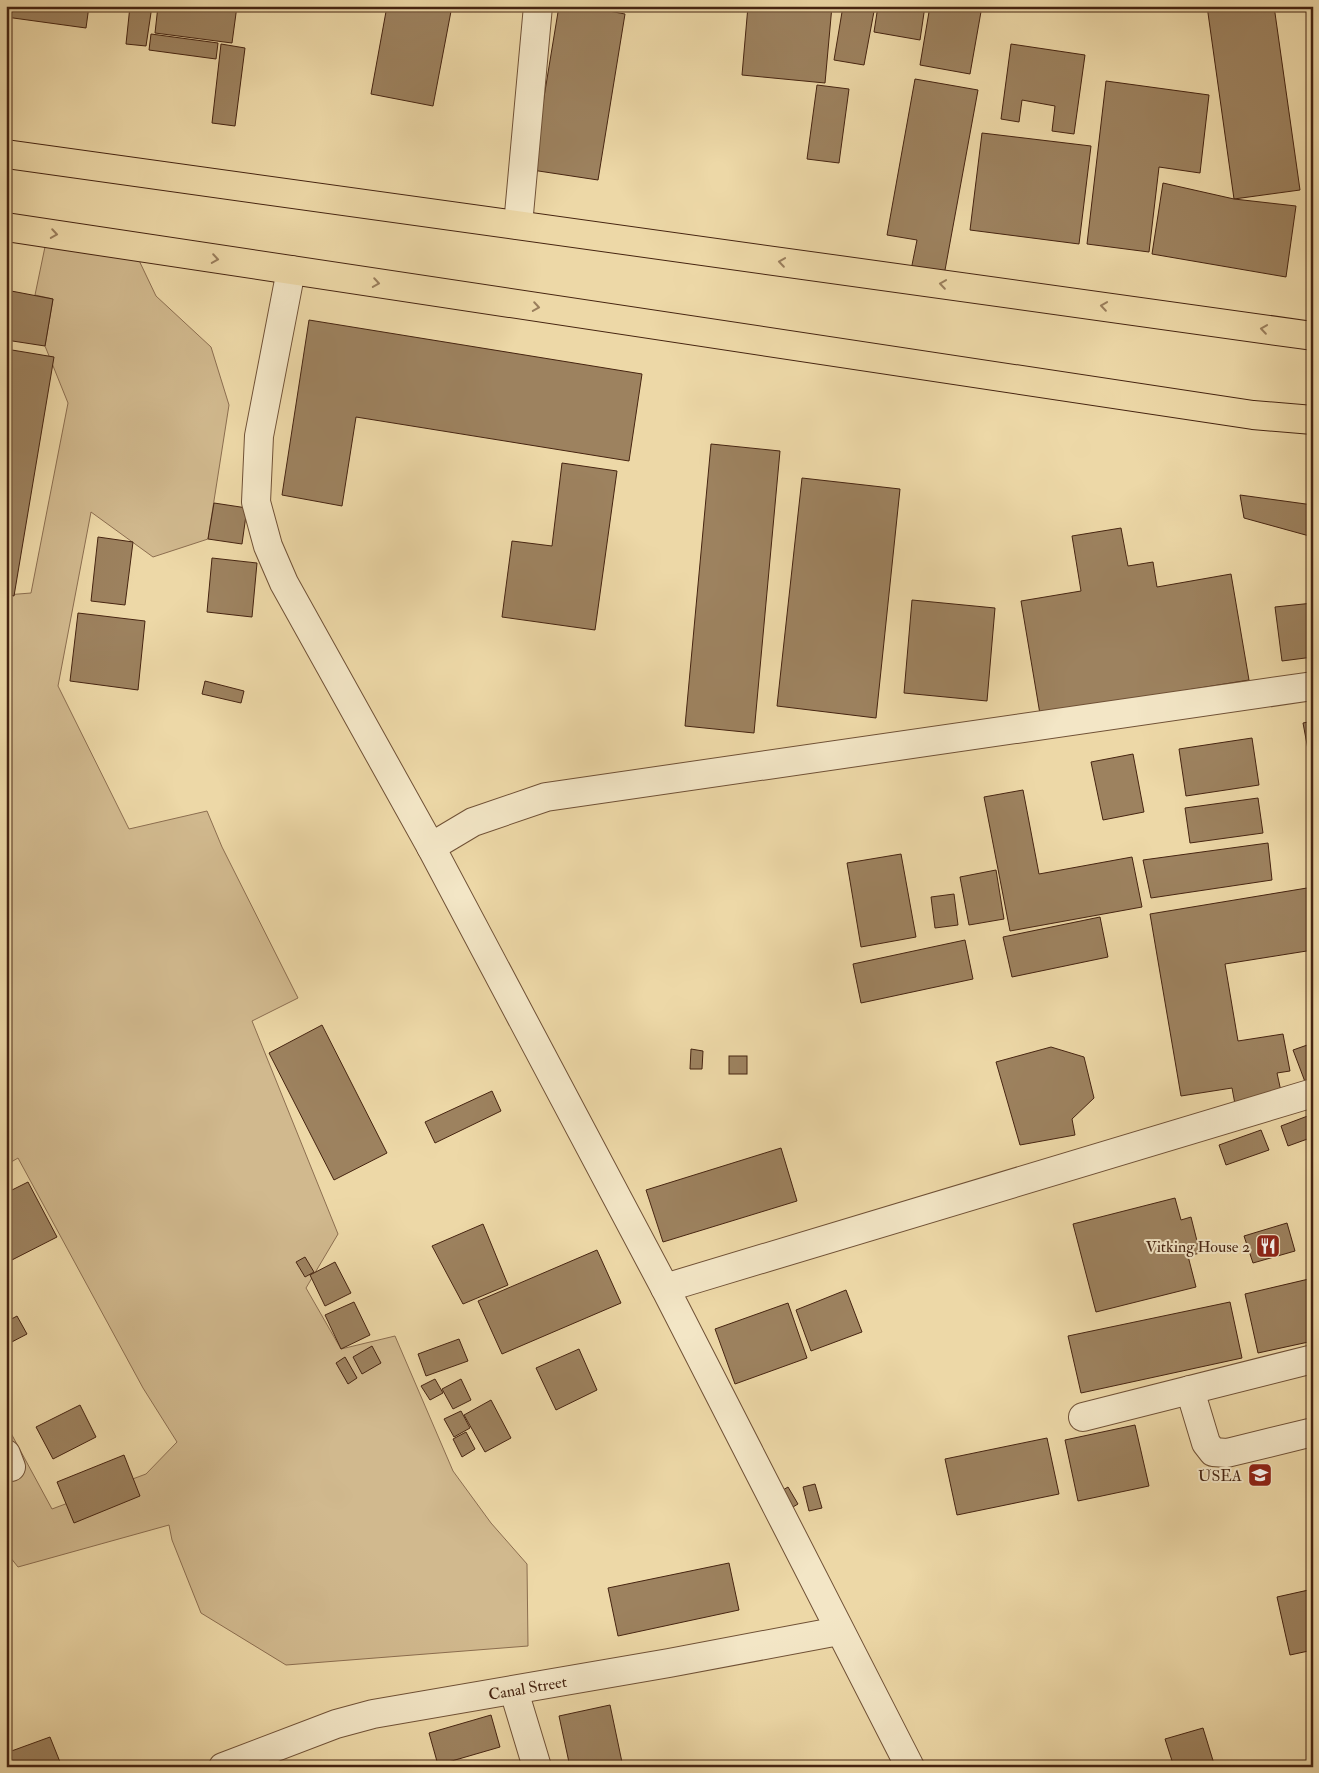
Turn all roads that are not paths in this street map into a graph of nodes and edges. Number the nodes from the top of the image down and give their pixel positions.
1 (538, 6) edge
2 (6, 154) edge
3 (518, 225) junction
4 (6, 226) edge
5 (291, 270) junction
6 (1313, 336) edge
7 (1313, 420) edge
8 (1313, 686) edge
9 (431, 847) junction
10 (1313, 1093) edge
11 (665, 1288) junction
12 (1313, 1359) edge
13 (1190, 1390) junction
14 (1083, 1418) dead end
15 (1313, 1432) edge
16 (839, 1631) junction
17 (514, 1691) junction
18 (222, 1767) edge
19 (537, 1767) edge
20 (910, 1767) edge

1 - 3 street
2 - 3 main road
6 -> 3 main road
4 -> 5 main road
5 -> 7 main road
5 - 9 street
8 - 9 street
9 - 11 street
10 - 11 street
11 - 16 street
12 - 13 street
13 - 14 street
13 - 15 street
16 - 17 street, Canal Street
16 - 20 street
17 - 18 street, Canal Street
17 - 19 street

